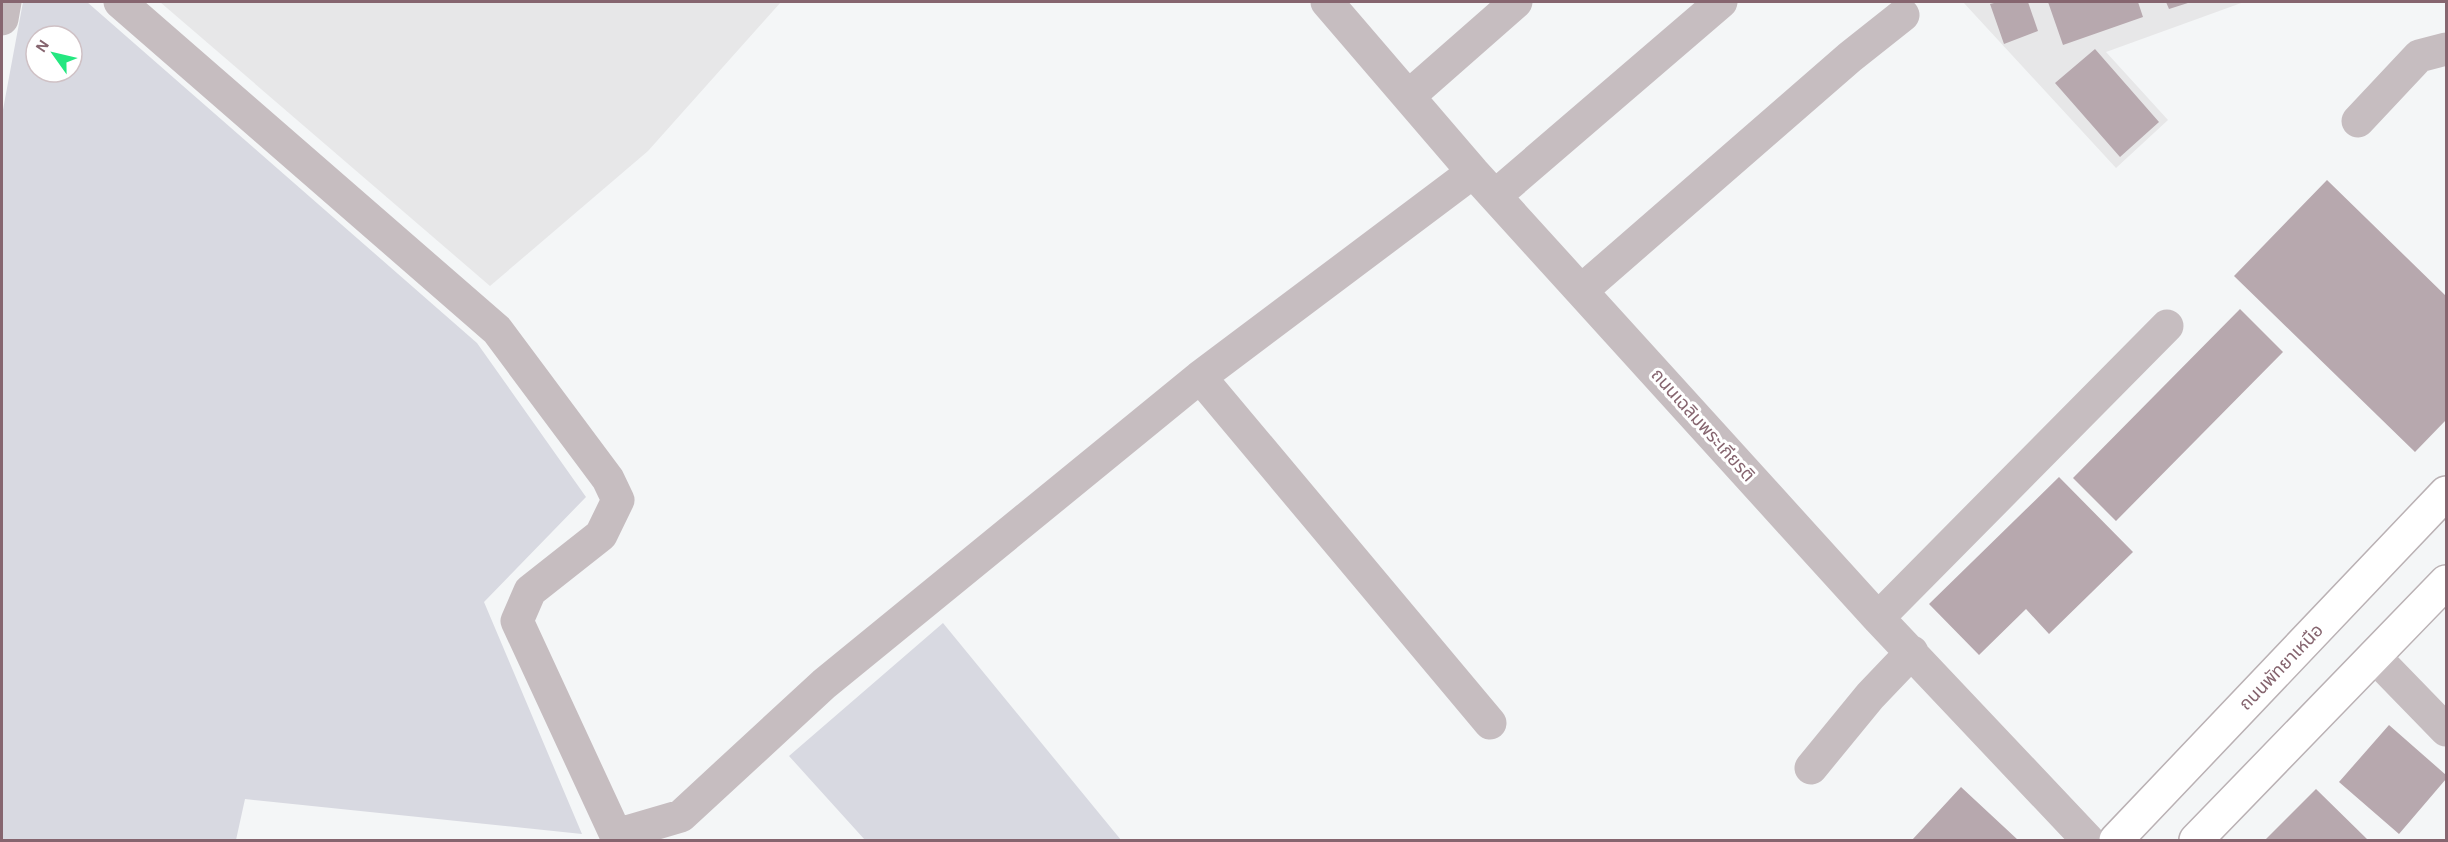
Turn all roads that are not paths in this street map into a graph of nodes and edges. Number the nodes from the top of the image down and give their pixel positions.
1 (5, 2) edge
2 (120, 2) edge
3 (1327, 2) edge
4 (1516, 2) edge
5 (1721, 2) edge
6 (1903, 15) dead end
7 (2, 19) edge
8 (2446, 49) edge
9 (1409, 96) junction
10 (2358, 121) dead end
11 (1473, 172) junction
12 (1495, 196) junction
13 (1581, 291) junction
14 (2167, 326) dead end
15 (1200, 377) junction
16 (2446, 493) edge
17 (2446, 582) edge
18 (1878, 618) junction
19 (1911, 652) junction
20 (2374, 656) junction
21 (1490, 723) dead end
22 (2446, 730) edge
23 (1811, 768) dead end
24 (688, 828) edge
25 (2088, 840) edge
26 (2116, 840) edge
27 (2196, 840) edge

1 - 7 street
2 - 24 street
3 - 9 street, ถนนเฉลิมพระเกียรติ
4 - 9 street
5 - 12 street
6 - 13 street
8 - 10 street
9 - 11 street, ถนนเฉลิมพระเกียรติ
11 - 12 street, ถนนเฉลิมพระเกียรติ
11 - 15 street
12 - 13 street, ถนนเฉลิมพระเกียรติ
13 - 18 street, ถนนเฉลิมพระเกียรติ
14 - 18 street
15 - 21 street
15 - 24 street
16 - 26 main road, ถนนพัทยาเหนือ
17 - 20 main road
18 - 19 street, ถนนเฉลิมพระเกียรติ
19 - 23 street
19 - 25 street, ถนนเฉลิมพระเกียรติ
20 - 22 street
20 - 27 main road

